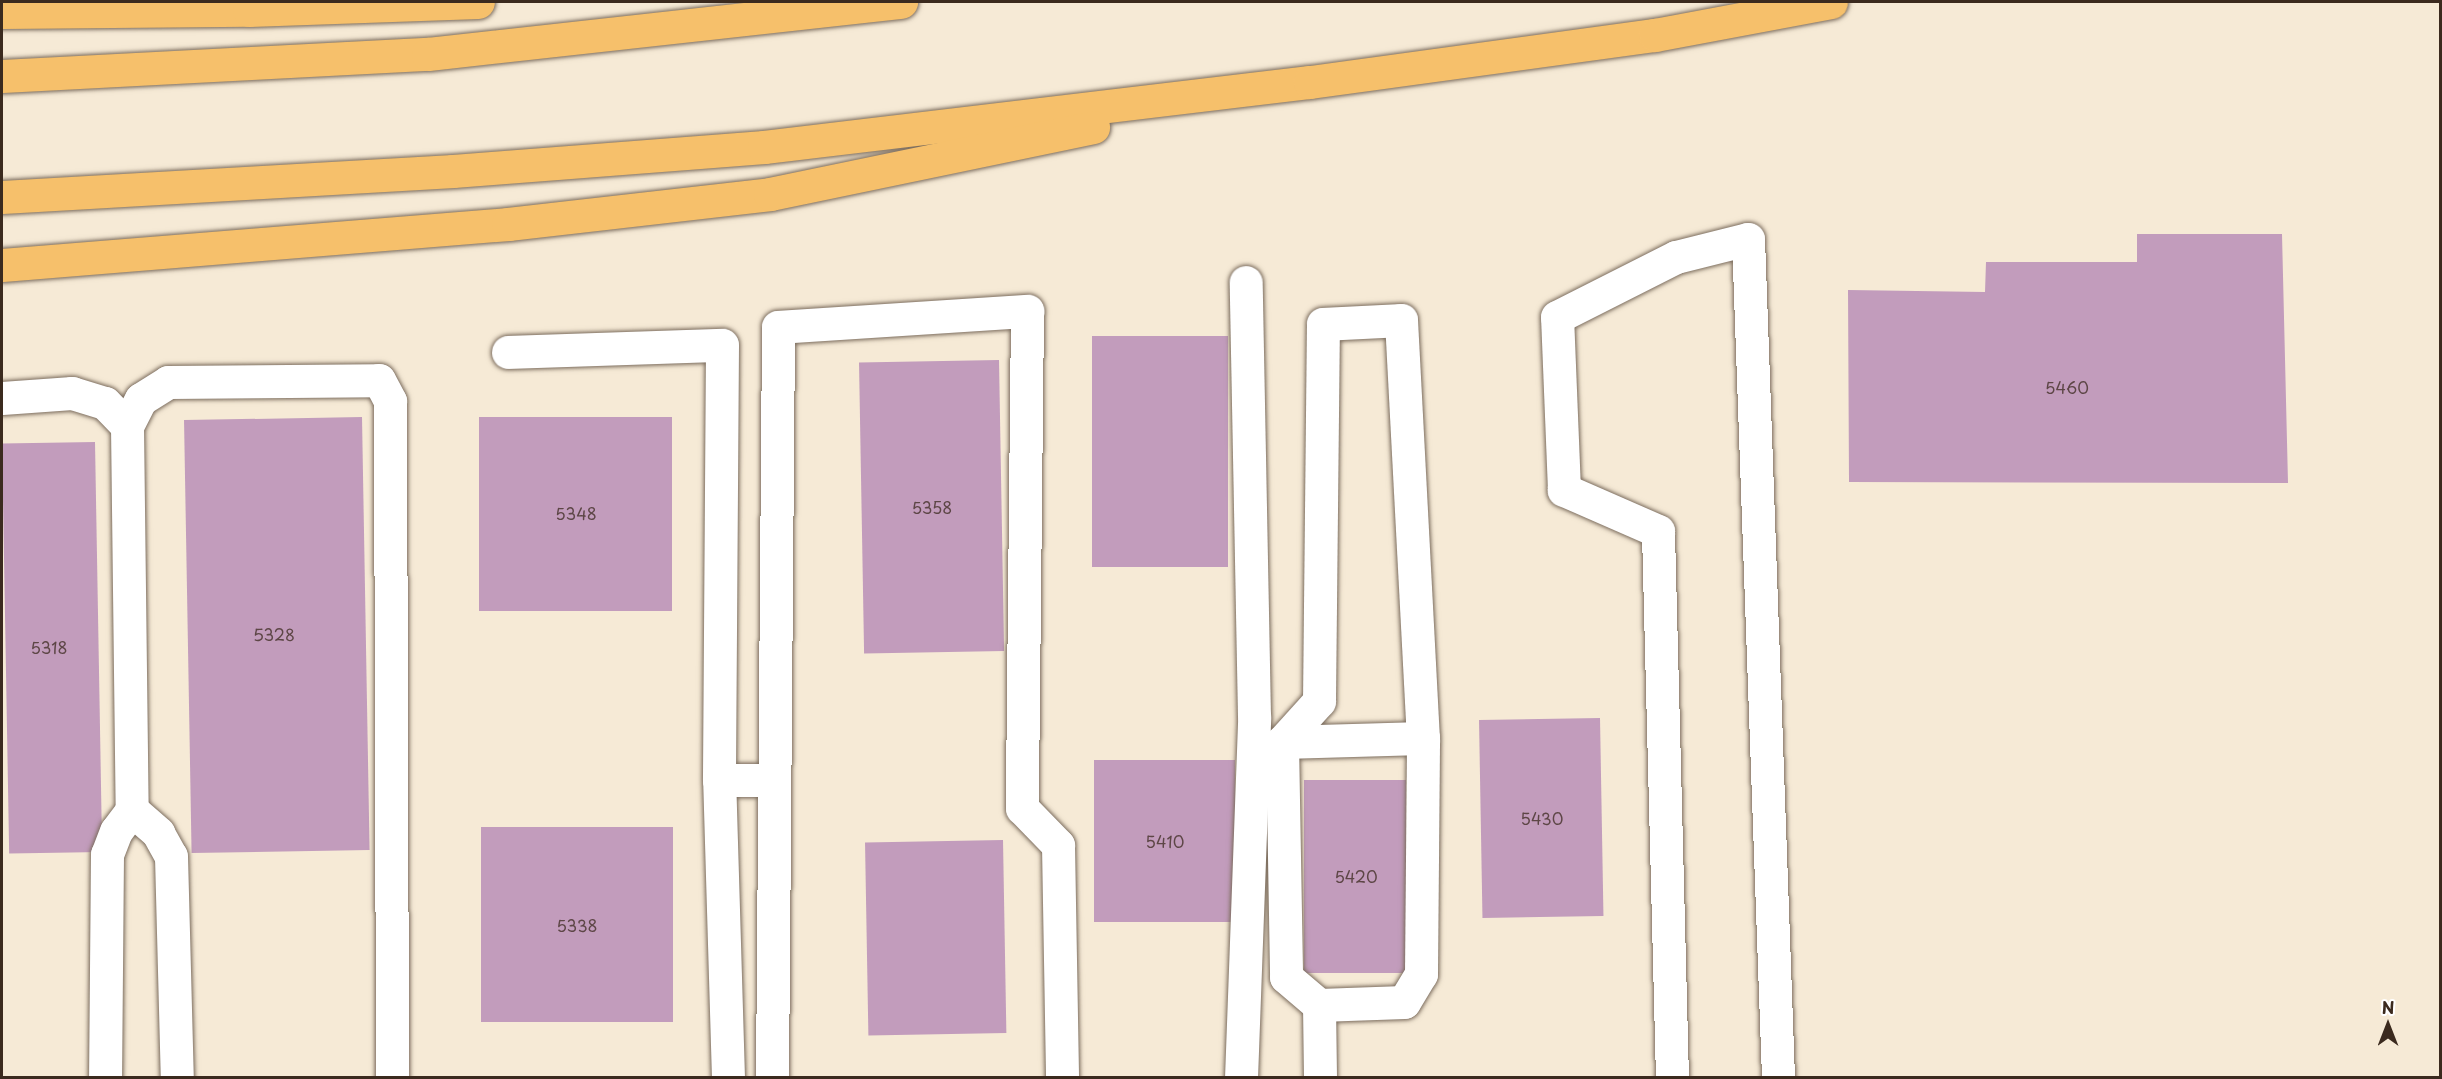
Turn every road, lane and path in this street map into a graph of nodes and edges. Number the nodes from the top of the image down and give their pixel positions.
1 (478, 2) edge
2 (901, 2) edge
3 (1831, 2) edge
4 (2, 12) edge
5 (2, 76) edge
6 (1310, 82) junction
7 (2, 197) edge
8 (2, 266) edge
9 (1246, 282) dead end
10 (508, 352) dead end
11 (2, 398) edge
12 (127, 426) junction
13 (1423, 738) junction
14 (1282, 742) junction
15 (719, 780) junction
16 (774, 780) junction
17 (132, 810) junction
18 (1319, 1005) junction
19 (105, 1077) edge
20 (177, 1077) edge
21 (392, 1077) edge
22 (728, 1077) edge
23 (772, 1077) edge
24 (1062, 1077) edge
25 (1241, 1077) edge
26 (1320, 1077) edge
27 (1672, 1077) edge
28 (1778, 1077) edge

1 - 4 highway
2 - 5 highway
3 - 6 highway
6 - 7 highway
6 - 8 highway
9 - 25 lane
10 - 15 lane
11 - 12 lane
12 - 17 lane
12 - 21 lane
13 - 14 lane
13 - 14 lane
13 - 18 lane
14 - 18 lane
15 - 16 lane
15 - 22 lane
16 - 23 lane
16 - 24 lane
17 - 19 lane
17 - 20 lane
18 - 26 lane
27 - 28 lane

